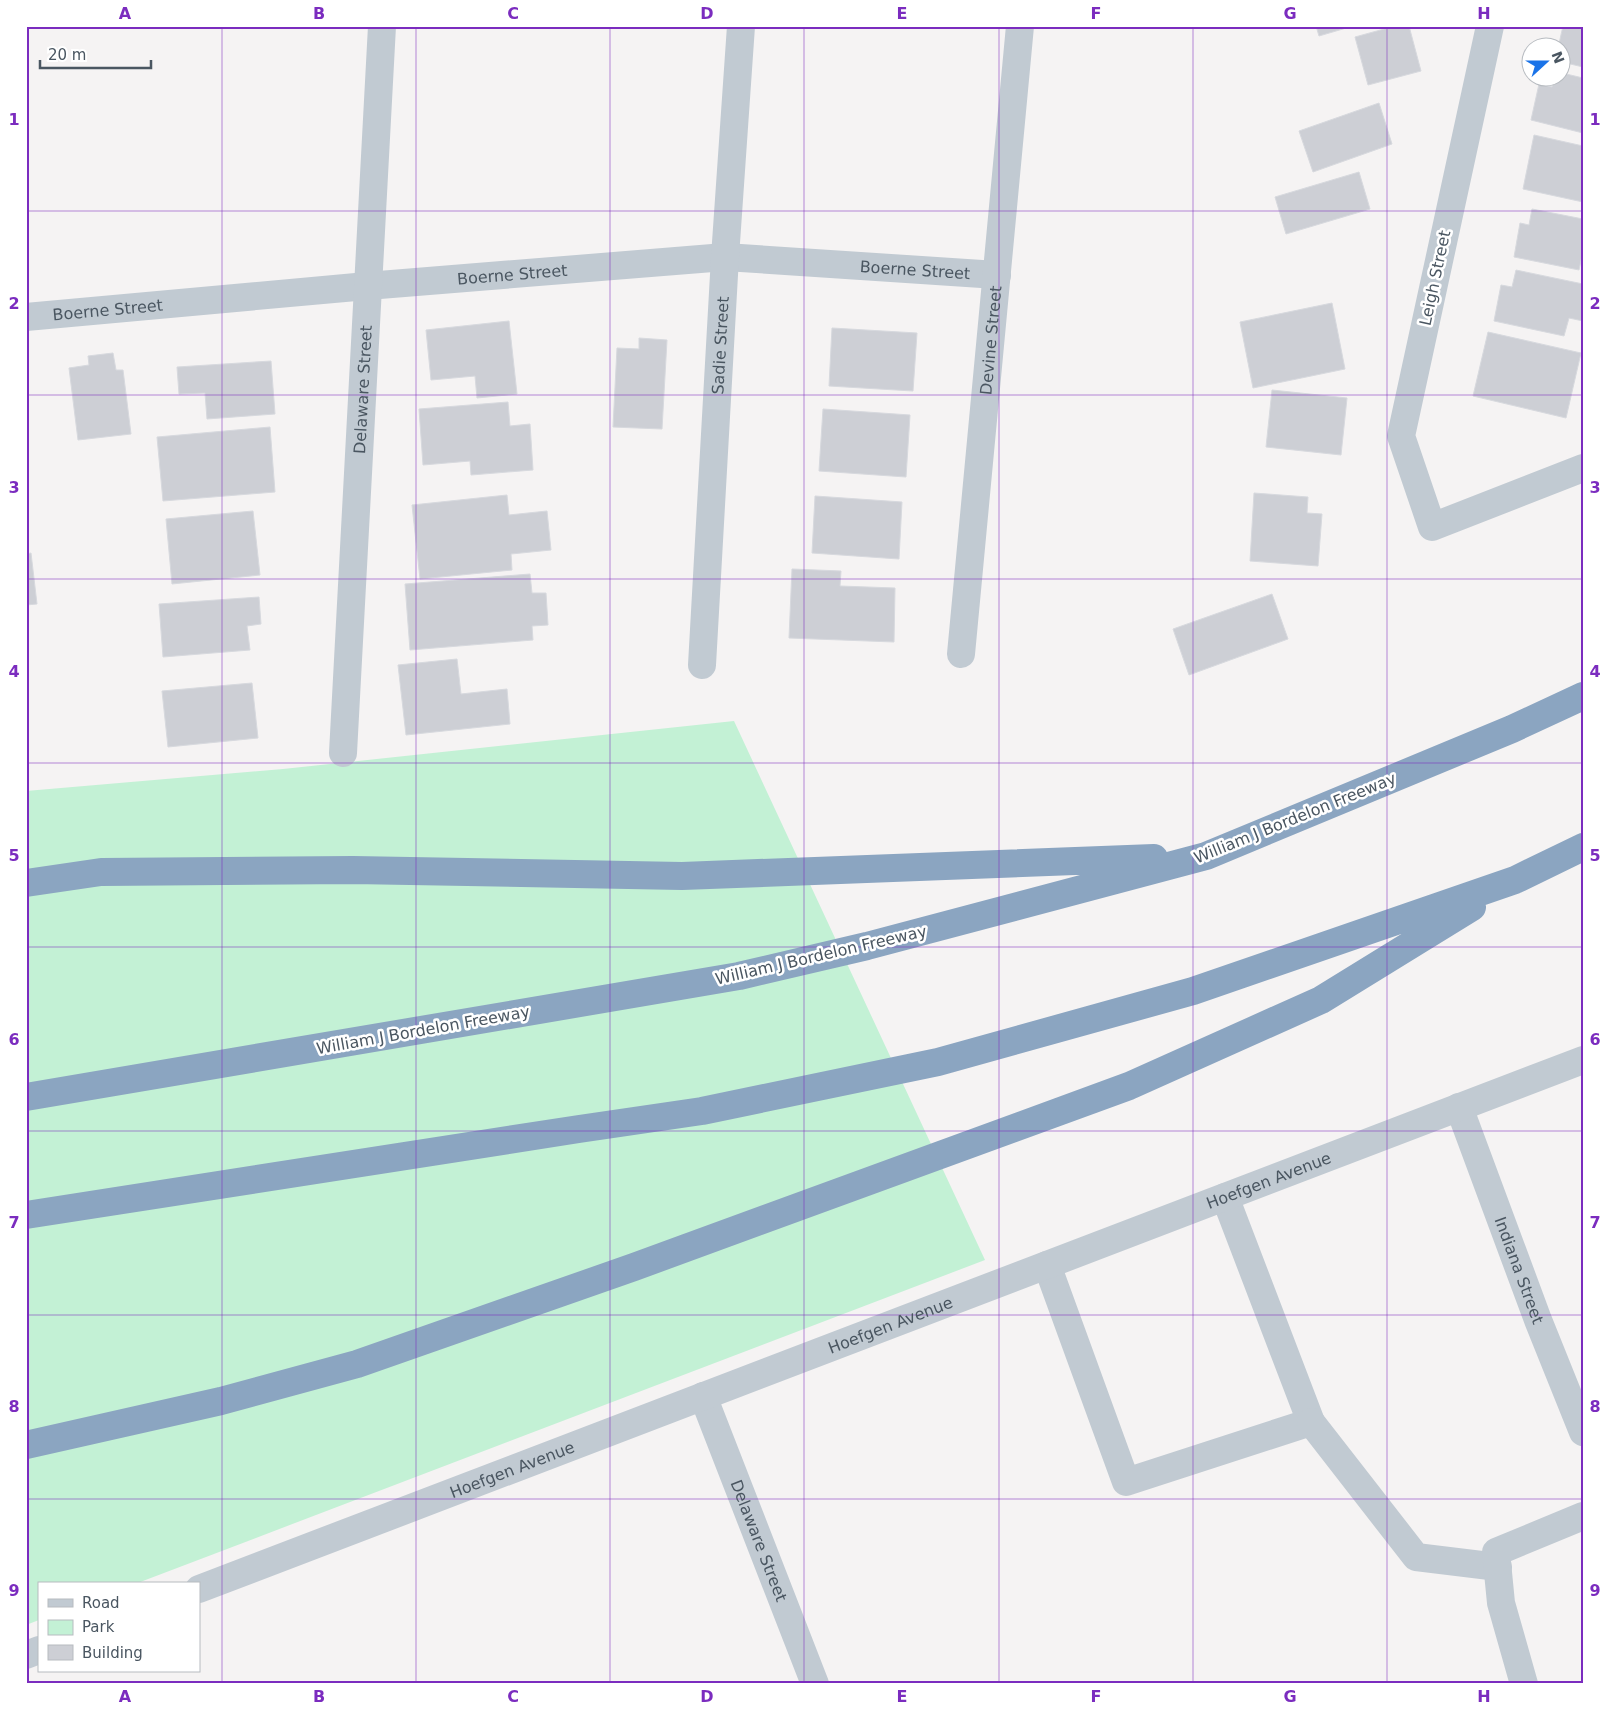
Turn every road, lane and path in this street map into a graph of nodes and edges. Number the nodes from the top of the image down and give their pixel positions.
1 (382, 26) edge
2 (741, 26) edge
3 (1020, 26) edge
4 (1490, 26) edge
5 (725, 257) junction
6 (997, 275) junction
7 (367, 286) junction
8 (26, 317) edge
9 (1583, 468) edge
10 (961, 654) dead end
11 (702, 665) dead end
12 (1583, 696) edge
13 (343, 753) dead end
14 (1583, 847) edge
15 (1206, 856) junction
16 (1515, 880) junction
17 (26, 883) edge
18 (1583, 1060) edge
19 (26, 1098) edge
20 (1459, 1107) junction
21 (1226, 1197) junction
22 (26, 1215) edge
23 (1047, 1265) junction
24 (703, 1396) junction
25 (1311, 1422) junction
26 (1583, 1432) edge
27 (26, 1445) edge
28 (1583, 1516) edge
29 (1498, 1567) junction
30 (200, 1589) edge
31 (38, 1650) edge
32 (26, 1655) edge
33 (815, 1684) edge
34 (1524, 1684) edge

1 - 7 street, Delaware Street
2 - 5 street, Sadie Street
3 - 6 street, Devine Street
4 - 9 street, Leigh Street
5 - 6 street, Boerne Street
5 - 7 street, Boerne Street
5 - 11 street, Sadie Street
6 - 10 street, Devine Street
7 - 8 street, Boerne Street
7 - 13 street, Delaware Street
12 - 15 highway, William J Bordelon Freeway
14 - 16 highway
15 - 17 highway
15 - 19 highway, William J Bordelon Freeway
16 - 22 highway
16 - 27 highway
18 - 20 street, Hoefgen Avenue
20 - 21 street, Hoefgen Avenue
20 - 26 street, Indiana Street
21 - 23 street, Hoefgen Avenue
21 - 25 street
23 - 24 street, Hoefgen Avenue
23 - 25 street
24 - 30 street, Hoefgen Avenue
24 - 33 street, Delaware Street
25 - 29 street
28 - 29 street
29 - 34 street
31 - 32 street

